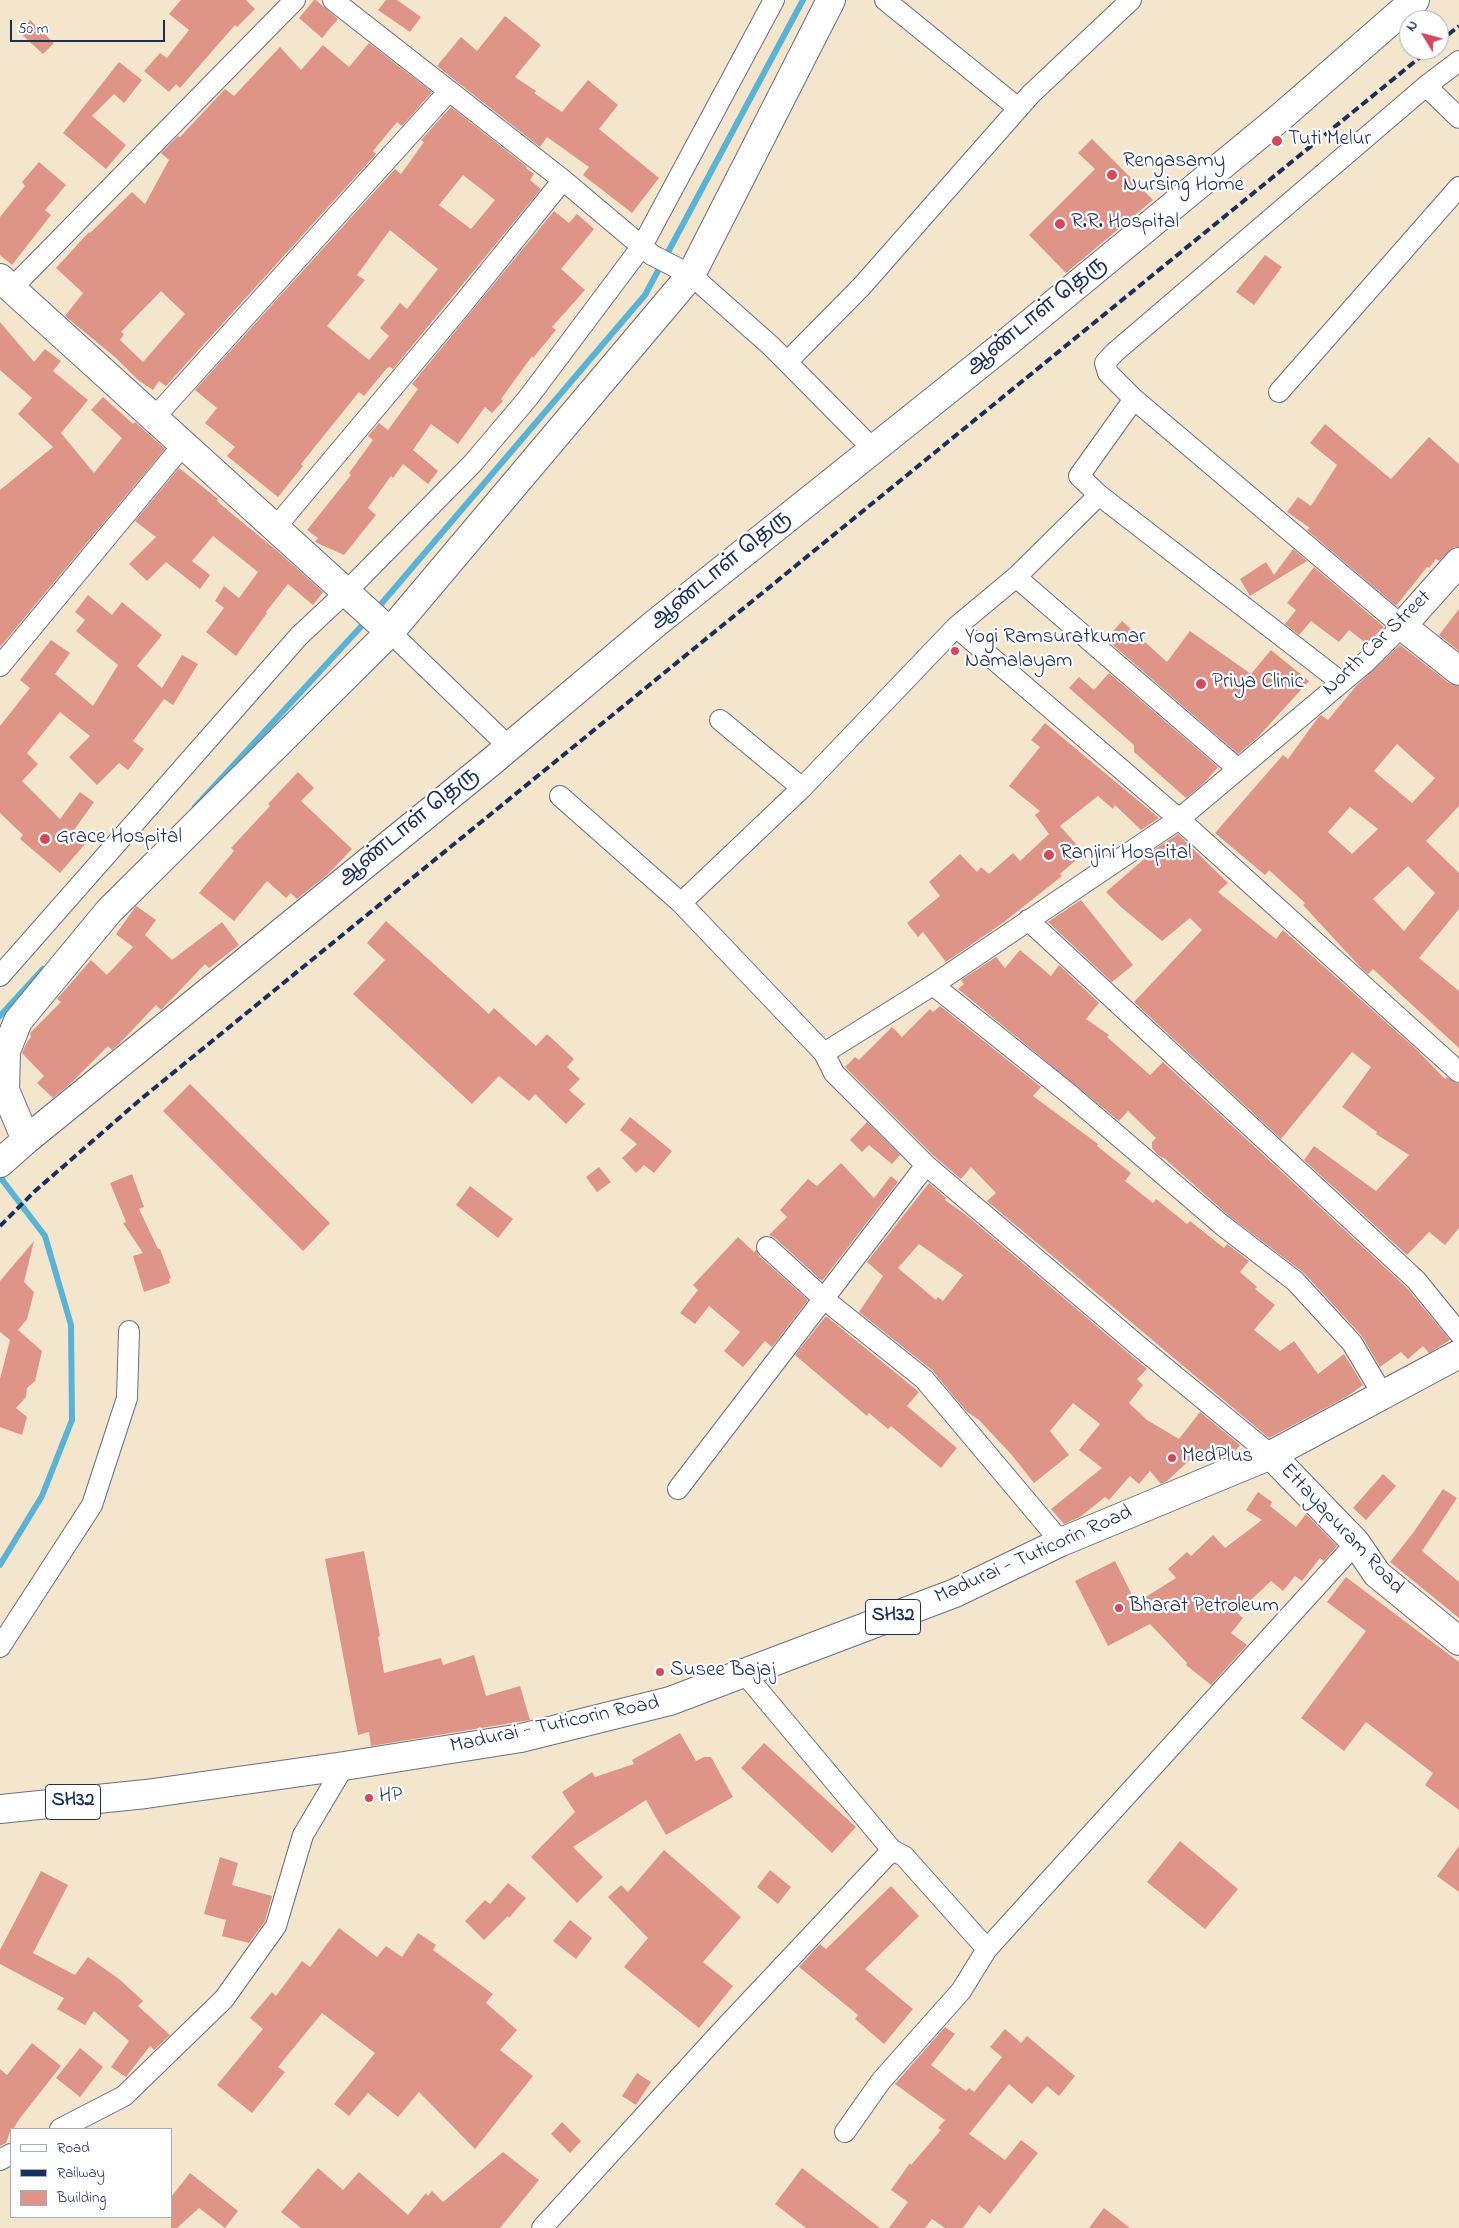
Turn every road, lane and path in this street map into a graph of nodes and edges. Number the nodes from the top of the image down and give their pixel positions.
1 (296, 0) edge
2 (333, 0) edge
3 (774, 0) edge
4 (831, 0) edge
5 (1131, 0) edge
6 (1415, 0) edge
7 (892, 2) edge
8 (1459, 61) edge
9 (1426, 86) junction
10 (449, 91) junction
11 (1018, 108) junction
12 (1459, 118) edge
13 (563, 180) junction
14 (1459, 186) edge
15 (647, 250) junction
16 (684, 271) junction
17 (6, 284) edge
18 (787, 362) junction
19 (1279, 392) dead end
20 (1134, 399) junction
21 (154, 418) junction
22 (183, 444) junction
23 (873, 449) junction
24 (1099, 495) junction
25 (275, 528) junction
26 (1459, 562) edge
27 (1016, 577) junction
28 (353, 598) junction
29 (1402, 626) junction
30 (956, 627) junction
31 (385, 628) junction
32 (0, 666) edge
33 (1459, 671) edge
34 (1342, 682) junction
35 (720, 720) dead end
36 (508, 746) junction
37 (1238, 770) junction
38 (802, 788) junction
39 (560, 796) dead end
40 (1178, 819) junction
41 (681, 903) junction
42 (1028, 920) junction
43 (0, 976) edge
44 (933, 985) junction
45 (824, 1053) junction
46 (1459, 1072) edge
47 (11, 1153) edge
48 (926, 1165) junction
49 (767, 1247) dead end
50 (824, 1299) junction
51 (129, 1330) dead end
52 (1459, 1333) edge
53 (1459, 1354) edge
54 (1382, 1396) junction
55 (1271, 1455) junction
56 (678, 1489) dead end
57 (1061, 1542) junction
58 (1356, 1542) junction
59 (1459, 1641) edge
60 (0, 1647) edge
61 (744, 1673) junction
62 (344, 1766) junction
63 (0, 1800) edge
64 (0, 1809) edge
65 (892, 1850) junction
66 (987, 1949) junction
67 (62, 2128) edge
68 (845, 2132) dead end
69 (542, 2228) edge

1 - 17 street
2 - 10 street
3 - 15 street
4 - 16 street
5 - 11 street
6 - 23 street, ஆண்டாள் தெரு
7 - 11 street
8 - 9 street
9 - 12 street
9 - 20 street
10 - 13 street
10 - 21 street
11 - 18 street
13 - 15 street
13 - 25 street
14 - 19 street
15 - 16 street
15 - 28 street
16 - 18 street
16 - 31 street
17 - 21 street
18 - 23 street
20 - 24 street
20 - 29 street
21 - 22 street
22 - 25 street
22 - 32 street
23 - 36 street, ஆண்டாள் தெரு
24 - 27 street
24 - 34 street
25 - 28 street
26 - 29 street, North Car Street
27 - 30 street
27 - 37 street
28 - 31 street
28 - 43 street
29 - 33 street
29 - 34 street, North Car Street
30 - 38 street
30 - 40 street
31 - 36 street
31 - 47 street
34 - 37 street, North Car Street
35 - 38 street
36 - 47 street, ஆண்டாள் தெரு
37 - 40 street, North Car Street
38 - 41 street
39 - 41 street
40 - 42 street, North Car Street
40 - 46 street
41 - 45 street
42 - 44 street, North Car Street
42 - 52 street
44 - 45 street, North Car Street
44 - 54 street
45 - 48 street
48 - 50 street
48 - 55 street
49 - 50 street
50 - 56 street
50 - 57 street
51 - 60 street
53 - 54 street, Madurai - Tuticorin Road / SH32
54 - 55 street, Madurai - Tuticorin Road / SH32
55 - 57 street, Madurai - Tuticorin Road / SH32
55 - 58 street, Ettayapuram Road
57 - 61 street, Madurai - Tuticorin Road / SH32
58 - 59 street, Ettayapuram Road
58 - 66 street
61 - 62 street, Madurai - Tuticorin Road / SH32
61 - 65 street
62 - 63 street
62 - 64 street, Madurai - Tuticorin Road / SH32
62 - 67 street
65 - 66 street
65 - 69 street
66 - 68 street

